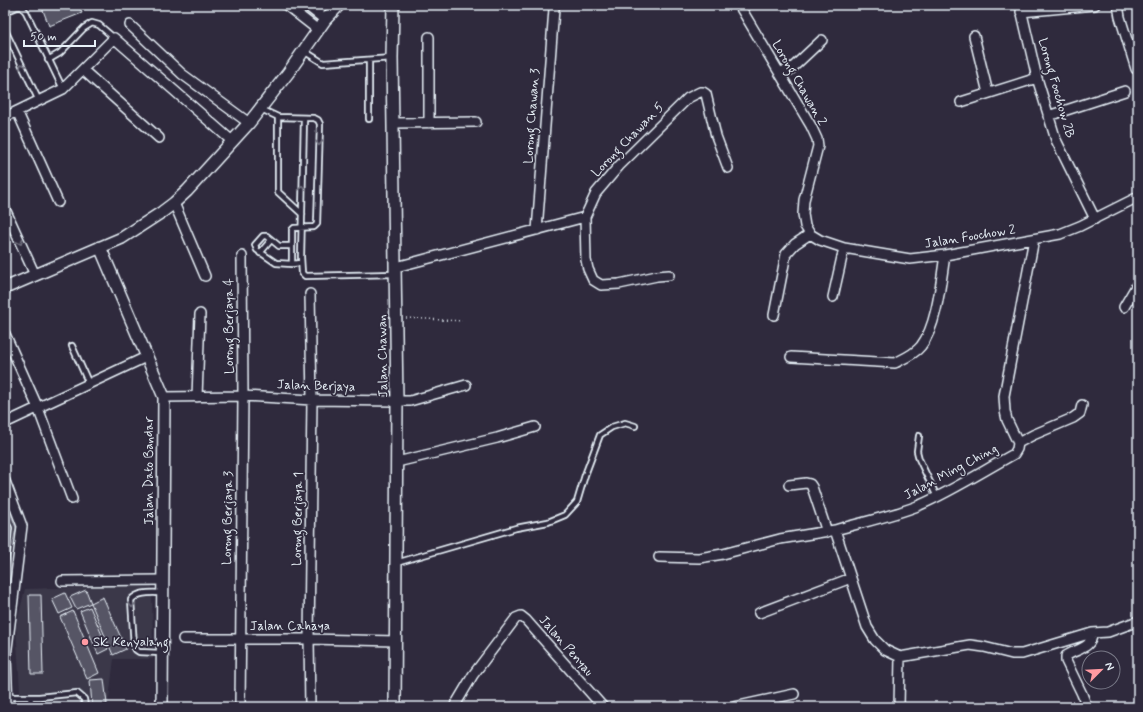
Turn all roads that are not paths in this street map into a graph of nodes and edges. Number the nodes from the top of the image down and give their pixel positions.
1 (286, 5) edge
2 (306, 5) edge
3 (322, 5) edge
4 (339, 5) edge
5 (553, 5) edge
6 (738, 5) edge
7 (1095, 5) edge
8 (1118, 5) edge
9 (391, 7) edge
10 (1020, 8) edge
11 (5, 12) edge
12 (323, 18) junction
13 (130, 25) dead end
14 (5, 30) edge
15 (318, 30) junction
16 (974, 36) dead end
17 (114, 38) junction
18 (429, 38) dead end
19 (822, 40) dead end
20 (304, 51) junction
21 (392, 58) junction
22 (48, 60) junction
23 (369, 60) junction
24 (1136, 69) dead end
25 (83, 70) junction
26 (780, 72) junction
27 (1037, 78) junction
28 (63, 89) junction
29 (1125, 91) dead end
30 (988, 93) junction
31 (39, 101) junction
32 (961, 102) dead end
33 (261, 109) junction
34 (17, 111) junction
35 (1048, 116) junction
36 (5, 117) edge
37 (278, 117) junction
38 (304, 118) junction
39 (369, 119) dead end
40 (476, 122) dead end
41 (249, 123) junction
42 (393, 123) junction
43 (429, 123) junction
44 (159, 138) dead end
45 (232, 141) junction
46 (728, 168) dead end
47 (1138, 197) edge
48 (58, 202) dead end
49 (174, 203) junction
50 (5, 209) edge
51 (302, 214) junction
52 (585, 217) junction
53 (1095, 219) junction
54 (302, 227) junction
55 (537, 230) junction
56 (810, 234) junction
57 (271, 240) junction
58 (1034, 240) junction
59 (292, 246) junction
60 (100, 247) junction
61 (844, 248) junction
62 (260, 253) junction
63 (945, 255) junction
64 (242, 256) dead end
65 (300, 263) junction
66 (292, 264) junction
67 (396, 270) junction
68 (35, 275) junction
69 (669, 275) dead end
70 (205, 276) dead end
71 (1138, 283) edge
72 (5, 288) edge
73 (310, 294) dead end
74 (833, 297) dead end
75 (1124, 307) dead end
76 (200, 314) dead end
77 (774, 315) dead end
78 (5, 334) edge
79 (72, 346) dead end
80 (146, 357) junction
81 (791, 357) dead end
82 (89, 384) junction
83 (466, 385) dead end
84 (242, 396) junction
85 (164, 397) junction
86 (196, 397) junction
87 (312, 400) junction
88 (397, 401) junction
89 (1082, 405) dead end
90 (38, 408) junction
91 (5, 423) edge
92 (635, 426) dead end
93 (535, 427) dead end
94 (919, 436) dead end
95 (1018, 443) junction
96 (397, 462) junction
97 (5, 481) edge
98 (789, 485) dead end
99 (937, 497) junction
100 (72, 499) dead end
101 (5, 521) edge
102 (831, 531) junction
103 (659, 557) dead end
104 (396, 562) junction
105 (5, 565) edge
106 (851, 578) junction
107 (163, 580) junction
108 (62, 581) dead end
109 (163, 593) junction
110 (759, 613) dead end
111 (1138, 620) edge
112 (1092, 633) junction
113 (183, 639) dead end
114 (240, 639) junction
115 (309, 639) junction
116 (396, 641) junction
117 (162, 653) junction
118 (900, 657) junction
119 (794, 694) dead end
120 (8, 697) junction
121 (30, 697) junction
122 (8, 707) edge
123 (32, 707) edge
124 (85, 707) edge
125 (162, 707) edge
126 (240, 707) edge
127 (310, 707) edge
128 (395, 707) edge
129 (454, 707) edge
130 (603, 707) edge
131 (734, 707) edge
132 (899, 707) edge
133 (1087, 707) edge

1 - 15 street
2 - 12 street
3 - 12 lane
4 - 12 street
5 - 55 street, Lorong Chawan 3
6 - 26 street, Lorong Chawan 2
7 - 10 street
8 - 24 street
9 - 21 street, Jalan Chawan
10 - 27 street, Lorong Foochow 2B
11 - 22 lane
12 - 15 street
13 - 41 street
31 -> 14 lane
15 - 20 street
16 - 30 street
17 - 22 lane
17 - 25 street
17 - 45 street
18 - 43 street
19 - 26 street
20 - 23 lane
20 - 33 street
21 - 23 lane
21 - 42 street, Jalan Chawan
22 - 28 lane
23 - 39 lane
25 - 28 street
25 - 44 street
26 - 56 street, Lorong Chawan 2
27 - 30 street
27 - 35 street, Lorong Foochow 2B
28 - 31 street
29 - 35 street
30 - 32 street
31 - 34 street
33 - 37 lane
33 - 41 street
34 - 36 street
34 - 48 street
35 - 53 street, Lorong Foochow 2B
37 - 38 lane
37 - 51 lane
51 -> 38 lane
38 -> 54 lane
40 - 43 street
41 - 45 street
42 - 43 street
42 - 67 street, Jalan Chawan
45 - 49 street
46 - 52 street, Lorong Chawan 5
47 - 53 street, Jalan Foochow 2
49 - 60 street
49 - 70 street
50 -> 68 street
51 - 54 lane
52 - 55 street
52 - 69 street, Lorong Chawan 5
53 - 58 street, Jalan Foochow 2
54 - 59 lane
54 - 65 lane
55 - 67 street
56 - 61 street, Jalan Foochow 2
56 - 77 street
57 - 59 lane
57 - 62 lane
57 - 62 lane
58 - 63 street, Jalan Foochow 2
58 - 95 street
59 - 66 lane
60 - 68 street
60 - 80 street, Jalan Dato Bandar
61 - 63 street, Jalan Foochow 2
61 - 74 street
62 - 66 lane
63 - 81 street
64 - 84 street, Lorong Berjaya 4
65 - 66 lane
65 - 67 lane
67 - 88 street, Jalan Chawan
68 - 72 street
71 - 75 street
73 - 87 street, Lorong Berjaya 1
76 - 86 street
78 - 90 street
79 - 82 lane
80 - 82 street
80 - 85 street, Jalan Dato Bandar
82 - 90 street
83 - 88 street, Jalan Berjaya
84 - 86 street, Jalan Berjaya
84 - 87 street, Jalan Berjaya
84 - 114 street, Lorong Berjaya 3
85 - 86 street, Jalan Berjaya
85 - 107 street, Jalan Dato Bandar
87 - 88 street, Jalan Berjaya
87 - 115 street, Lorong Berjaya 1
88 - 96 street, Jalan Chawan
89 - 95 street
90 - 91 street
90 - 100 street
92 - 104 lane
93 - 96 street
94 - 99 lane
95 - 99 street, Jalan Ming Ching
96 - 104 street, Jalan Chawan
97 - 120 street
98 - 102 street
99 - 102 street, Jalan Ming Ching
101 - 105 lane
102 - 103 street, Jalan Ming Ching
102 - 106 street
104 - 116 street, Jalan Chawan
106 - 110 street
106 - 118 street
107 - 108 street
107 - 109 street, Jalan Dato Bandar
109 - 117 street, Jalan Dato Bandar
109 -> 117 lane
111 - 112 street
112 - 118 street
112 - 133 street
113 - 114 street, Jalan Cahaya
114 - 115 street, Jalan Cahaya
114 - 126 street, Lorong Berjaya 3
115 - 116 street, Jalan Cahaya
115 - 127 street, Lorong Berjaya 1
116 - 128 street, Jalan Chawan
117 - 125 street, Jalan Dato Bandar
118 - 132 street
119 - 131 street
120 - 121 lane
120 - 122 street
121 - 123 lane
121 - 124 lane
129 - 130 street, Jalan Penyau

